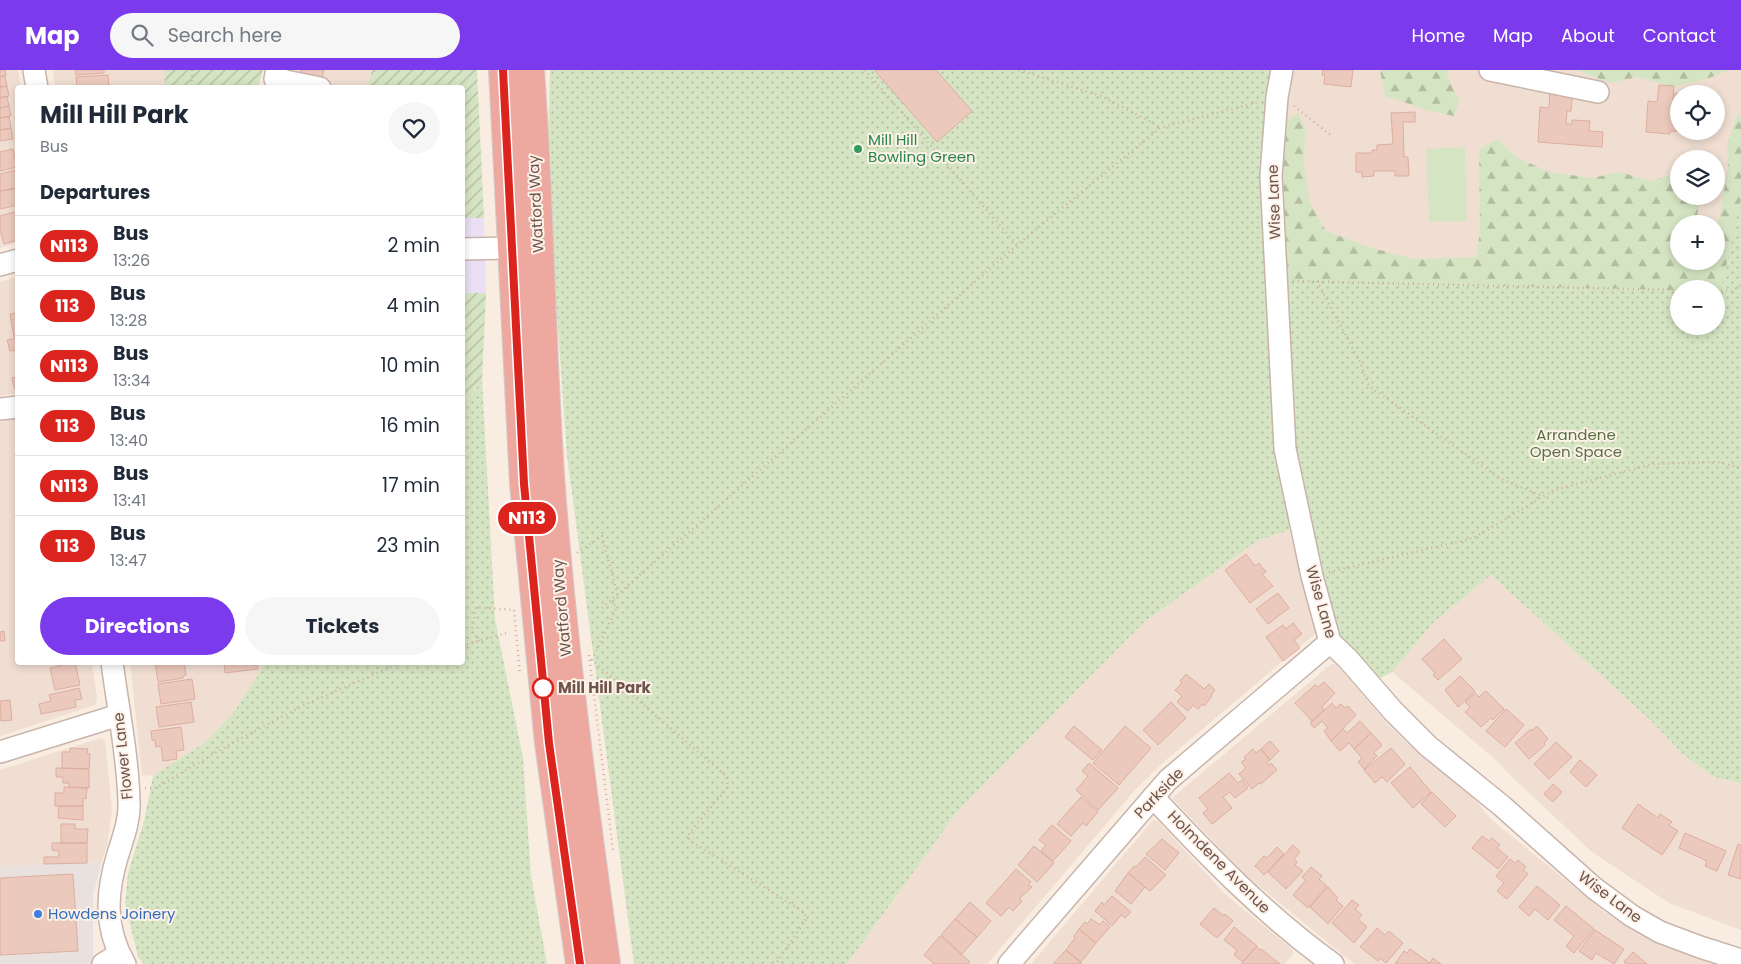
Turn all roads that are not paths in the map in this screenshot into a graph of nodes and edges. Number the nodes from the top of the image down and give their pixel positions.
1 (34, 70) edge
2 (503, 70) edge
3 (530, 70) edge
4 (1282, 70) edge
5 (1490, 70) edge
6 (276, 75) edge
7 (36, 85) edge
8 (310, 85) edge
9 (1598, 92) dead end
10 (512, 248) junction
11 (465, 249) edge
12 (15, 261) edge
13 (0, 265) edge
14 (15, 407) edge
15 (0, 408) edge
16 (1330, 642) junction
17 (112, 665) edge
18 (119, 715) junction
19 (0, 752) edge
20 (1154, 796) junction
21 (1309, 957) edge
22 (1741, 960) edge
23 (116, 961) edge
24 (580, 964) edge
25 (606, 964) edge
26 (1009, 964) edge
27 (1333, 964) edge

1 - 7 street
2 - 10 highway, Watford Way
3 - 25 highway, Watford Way
4 - 16 street, Wise Lane
5 - 9 street
6 - 8 street
10 - 11 street
10 - 24 highway, Watford Way
12 - 13 street
14 - 15 street
16 - 20 street, Parkside
16 - 22 street, Wise Lane
17 - 18 street, Flower Lane
18 - 19 street
18 - 23 street, Flower Lane
20 - 21 street, Holmdene Avenue
20 - 26 street, Parkside
21 - 27 street, Holmdene Avenue

